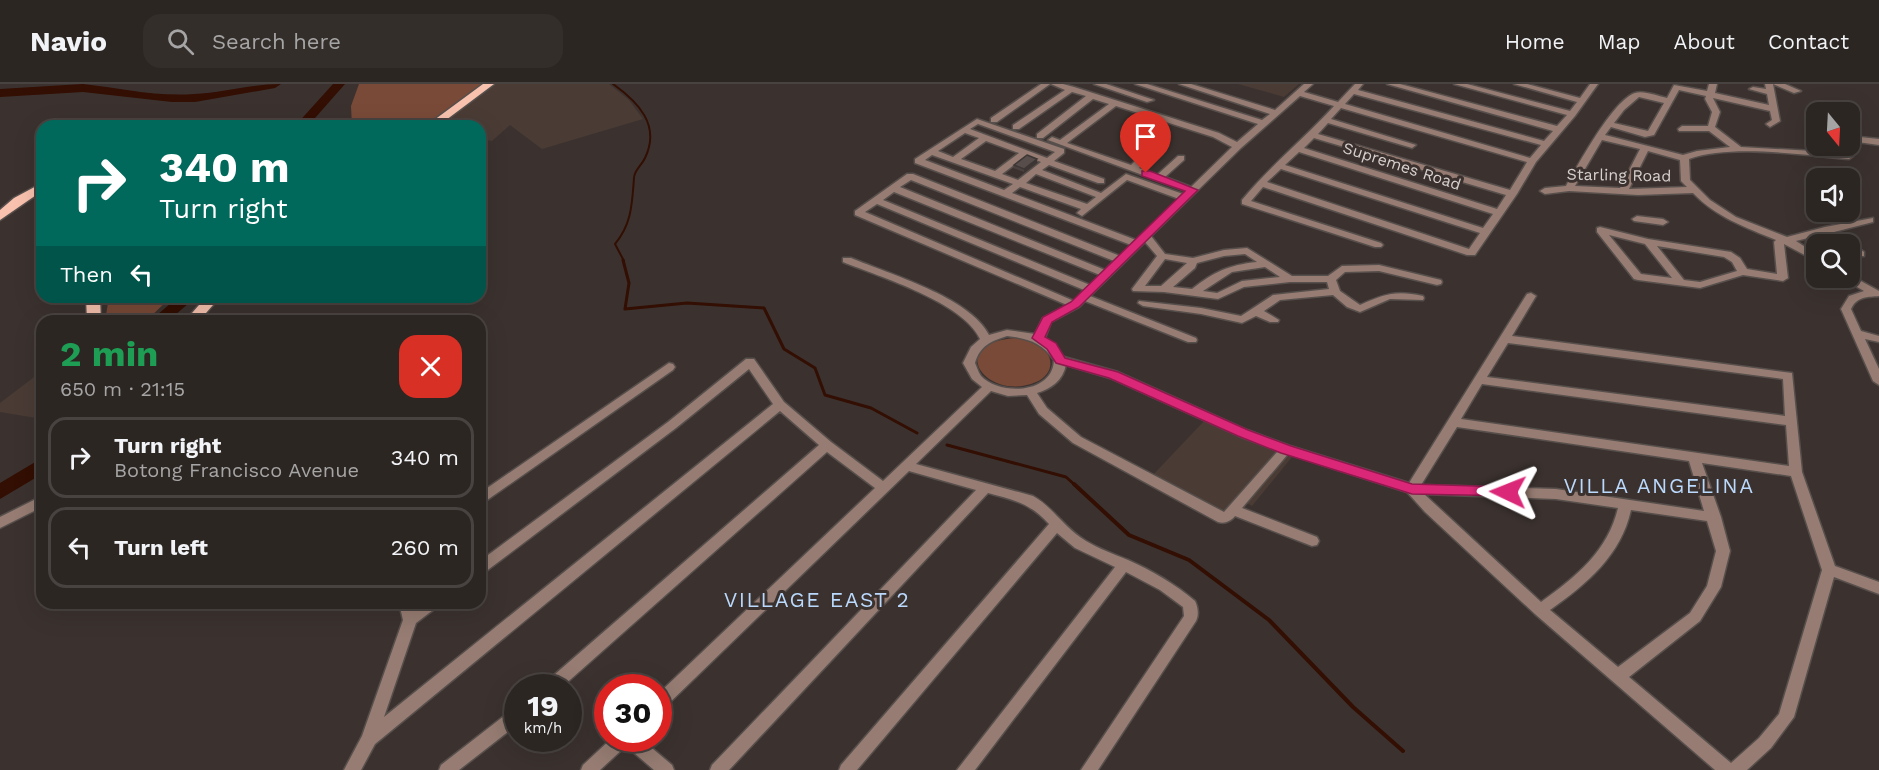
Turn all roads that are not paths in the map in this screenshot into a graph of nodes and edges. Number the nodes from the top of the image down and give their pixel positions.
1 (489, 84) edge
2 (1046, 84) edge
3 (1054, 84) edge
4 (1098, 84) edge
5 (1139, 84) edge
6 (1183, 84) edge
7 (1309, 84) edge
8 (1391, 84) edge
9 (1458, 84) edge
10 (1518, 84) edge
11 (1579, 84) edge
12 (1713, 84) edge
13 (1777, 84) edge
14 (1593, 86) edge
15 (1355, 87) edge
16 (1770, 88) edge
17 (1071, 89) junction
18 (1753, 89) dead end
19 (1797, 91) dead end
20 (1299, 93) junction
21 (1709, 94) junction
22 (1091, 96) junction
23 (1150, 100) dead end
24 (1582, 101) junction
25 (1667, 101) junction
26 (1114, 103) junction
27 (1244, 103) junction
28 (1339, 104) junction
29 (1473, 106) junction
30 (1774, 109) junction
31 (1230, 113) junction
32 (1276, 113) junction
33 (1572, 114) junction
34 (1459, 119) junction
35 (439, 120) edge
36 (1326, 120) junction
37 (1265, 124) junction
38 (1609, 124) junction
39 (1770, 124) dead end
40 (1016, 127) junction
41 (1711, 128) junction
42 (1425, 129) junction
43 (1557, 129) junction
44 (1682, 129) dead end
45 (964, 130) junction
46 (1312, 135) junction
47 (1040, 136) junction
48 (1601, 136) junction
49 (985, 138) junction
50 (1860, 140) edge
51 (1879, 142) edge
52 (1061, 143) junction
53 (1546, 144) junction
54 (1412, 145) junction
55 (1238, 146) junction
56 (1296, 148) junction
57 (1646, 148) junction
58 (1739, 150) junction
59 (1806, 151) edge
60 (932, 152) junction
61 (1025, 153) junction
62 (1148, 153) dead end
63 (1181, 158) dead end
64 (1684, 158) junction
65 (954, 160) junction
66 (1399, 161) junction
67 (1532, 161) junction
68 (1048, 162) junction
69 (1279, 166) junction
70 (1133, 169) junction
71 (1036, 171) junction
72 (997, 174) junction
73 (1159, 178) junction
74 (1101, 181) dead end
75 (1021, 183) junction
76 (1261, 183) junction
77 (893, 188) junction
78 (1569, 188) junction
79 (36, 190) edge
80 (1192, 190) junction
81 (1694, 190) junction
82 (1545, 191) dead end
83 (1623, 191) junction
84 (1512, 194) junction
85 (1004, 195) junction
86 (1102, 196) junction
87 (1185, 198) junction
88 (876, 200) junction
89 (1088, 208) junction
90 (1499, 213) junction
91 (0, 216) edge
92 (1637, 219) dead end
93 (1075, 220) junction
94 (1870, 220) dead end
95 (1663, 222) dead end
96 (1825, 231) junction
97 (1486, 232) junction
98 (1830, 234) edge
99 (1146, 236) junction
100 (1784, 240) junction
101 (1648, 242) junction
102 (1137, 244) junction
103 (1378, 245) dead end
104 (1806, 252) edge
105 (1162, 256) junction
106 (847, 260) dead end
107 (1121, 260) junction
108 (1193, 261) junction
109 (1267, 264) junction
110 (1743, 272) junction
111 (1107, 274) junction
112 (1290, 279) junction
113 (1331, 279) junction
114 (1255, 282) junction
115 (1437, 282) dead end
116 (1681, 284) junction
117 (1860, 285) edge
118 (1091, 289) junction
119 (1164, 289) junction
120 (1195, 292) junction
121 (1335, 292) junction
122 (1876, 294) edge
123 (1277, 297) junction
124 (1531, 297) dead end
125 (1419, 298) dead end
126 (1079, 301) junction
127 (208, 303) edge
128 (1143, 303) dead end
129 (1256, 312) junction
130 (197, 315) edge
131 (1274, 321) dead end
132 (1857, 333) junction
133 (1039, 338) junction
134 (986, 339) junction
135 (1505, 339) junction
136 (1879, 339) edge
137 (1192, 340) dead end
138 (1060, 360) junction
139 (669, 367) dead end
140 (1480, 380) junction
141 (1879, 381) edge
142 (989, 387) junction
143 (1030, 391) junction
144 (780, 405) junction
145 (1790, 421) junction
146 (1453, 422) junction
147 (827, 445) junction
148 (1286, 449) junction
149 (1694, 458) junction
150 (905, 466) junction
151 (1796, 472) junction
152 (883, 487) junction
153 (986, 487) junction
154 (1412, 489) junction
155 (486, 496) edge
156 (1626, 503) junction
157 (36, 504) edge
158 (1233, 510) junction
159 (1714, 517) junction
160 (0, 524) edge
161 (1057, 524) junction
162 (1312, 541) dead end
163 (486, 564) edge
164 (1125, 564) junction
165 (1829, 570) junction
166 (1879, 588) edge
167 (407, 609) edge
168 (424, 609) edge
169 (1540, 610) junction
170 (410, 620) junction
171 (566, 674) edge
172 (1618, 676) junction
173 (672, 690) edge
174 (504, 725) edge
175 (369, 739) junction
176 (608, 752) edge
177 (645, 752) edge
178 (352, 770) edge
179 (447, 770) edge
180 (589, 770) edge
181 (666, 770) edge
182 (718, 770) edge
183 (847, 770) edge
184 (966, 770) edge
185 (1089, 770) edge
186 (1727, 770) edge
187 (1735, 770) edge

1 - 35 main road
2 - 40 street
3 - 17 street
4 - 23 street
5 - 31 street
6 - 27 street
7 - 20 street
8 - 29 street
9 - 33 street
10 - 24 street
11 - 14 street
12 - 21 street
13 - 19 street
14 - 24 street
15 - 28 street
15 - 34 street
16 - 18 street
16 - 30 street
17 - 22 street
17 - 40 street
20 - 28 street
20 - 32 street
21 - 25 street
21 - 30 street
21 - 41 street
22 - 26 street
22 - 47 street
24 - 33 street
25 - 38 street
25 - 38 street
26 - 52 street
26 - 55 street
27 - 31 street
27 - 32 street
28 - 36 street
28 - 42 street
29 - 34 street
29 - 43 street
30 - 39 street
31 - 37 street
32 - 37 street
33 - 43 street
34 - 53 street
36 - 46 street
36 - 54 street
37 - 55 street
38 - 48 street
40 - 47 street
41 - 44 street
41 - 58 street
42 - 54 street
42 - 67 street
43 - 53 street
45 - 49 street
45 - 60 street
45 - 68 street
46 - 56 street
46 - 66 street
47 - 52 street
48 - 57 street
48 - 78 street
49 - 61 street
49 - 65 street
50 - 51 street
52 - 70 street
53 - 67 street
54 - 66 street
55 - 80 street
56 - 69 street
56 - 90 street, Supremes Road
57 - 64 street
57 - 83 street
58 - 59 street
58 - 64 street
60 - 65 street
60 - 85 street
61 - 68 street
61 - 72 street
62 - 70 street
63 - 73 street
64 - 81 street
65 - 72 street
66 - 84 street
67 - 84 street
68 - 71 street
68 - 74 street
69 - 76 street
69 - 97 street
70 - 73 street
71 - 75 street
71 - 86 street
72 - 75 street
73 - 80 street
75 - 85 street
75 - 89 street
76 - 97 street
76 - 103 street
77 - 88 street
77 - 107 street
77 - 111 street
78 - 82 street, Starling Road
78 - 83 street, Starling Road
79 - 91 main road
80 - 87 street
81 - 83 street, Starling Road
81 - 100 street
84 - 90 street
85 - 93 street
86 - 87 street
86 - 89 street
87 - 99 street
88 - 118 street
88 - 126 street
89 - 93 street
90 - 97 street
92 - 95 street
93 - 102 street
94 - 96 street
96 - 98 street
96 - 100 street
99 - 102 street
99 - 105 street
100 - 104 street
100 - 110 street
101 - 110 street
101 - 116 street
101 - 116 street
102 - 107 street
105 - 108 street
105 - 119 street
106 - 134 street
107 - 111 street
108 - 109 street
108 - 119 street
109 - 112 street
109 - 120 street
110 - 116 street
111 - 118 street
112 - 113 street
112 - 114 street
113 - 115 street
113 - 121 street
114 - 120 street
114 - 123 street
117 - 122 street
118 - 126 street
119 - 120 street
121 - 123 street
121 - 125 street
122 - 132 street
123 - 129 street
124 - 135 street
126 - 133 street
126 - 137 street
127 - 130 main road
128 - 129 street
129 - 131 street
132 - 136 street
132 - 141 street
133 - 134 street
133 - 138 street
134 - 142 street
135 - 140 street
135 - 145 street
138 - 143 street
138 - 148 street
139 - 155 street
140 - 145 street
140 - 146 street
142 - 143 street
142 - 150 street
143 - 158 street
144 - 147 street
144 - 163 street
144 - 175 street
145 - 151 street
146 - 149 street
146 - 154 street
147 - 152 street
147 - 171 street
148 - 154 street
148 - 158 street
149 - 151 street
149 - 159 street
150 - 152 street
150 - 153 street
151 - 165 street
152 - 173 street
153 - 161 street
153 - 182 street
154 - 156 street
154 - 169 street
156 - 159 street
156 - 169 street
157 - 160 street
158 - 162 street
159 - 172 street
161 - 164 street
161 - 183 street
164 - 184 street
164 - 185 street
165 - 166 street
165 - 187 street
167 - 170 street
168 - 170 street
169 - 172 street
170 - 175 street
172 - 186 street
174 - 179 street
175 - 178 street
176 - 180 street
177 - 181 street

